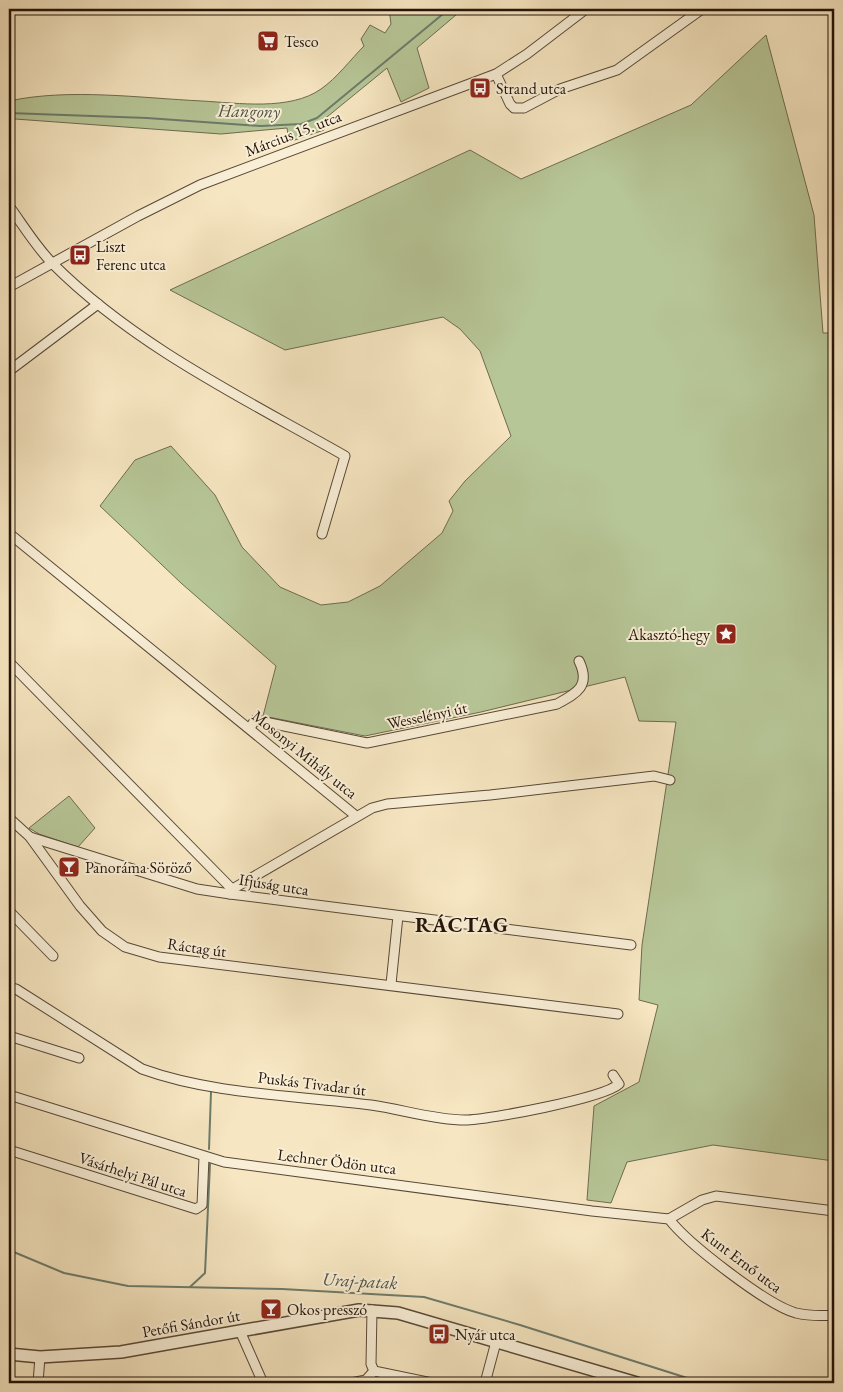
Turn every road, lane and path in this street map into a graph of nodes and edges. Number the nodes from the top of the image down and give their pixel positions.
1 (586, 9) edge
2 (702, 9) edge
3 (496, 74) junction
4 (9, 206) edge
5 (51, 263) junction
6 (9, 286) edge
7 (98, 304) junction
8 (9, 371) edge
9 (322, 534) dead end
10 (10, 535) edge
11 (579, 660) dead end
12 (9, 662) edge
13 (250, 728) junction
14 (670, 780) dead end
15 (356, 816) junction
16 (9, 818) edge
17 (30, 836) junction
18 (230, 894) junction
19 (9, 911) edge
20 (398, 916) junction
21 (631, 945) dead end
22 (53, 956) dead end
23 (391, 984) junction
24 (9, 987) edge
25 (618, 1014) dead end
26 (9, 1036) edge
27 (79, 1058) dead end
28 (613, 1075) dead end
29 (9, 1094) edge
30 (9, 1150) edge
31 (204, 1157) junction
32 (834, 1211) edge
33 (669, 1219) junction
34 (372, 1310) junction
35 (834, 1314) edge
36 (240, 1331) junction
37 (496, 1342) junction
38 (9, 1354) edge
39 (40, 1357) junction
40 (374, 1371) junction
41 (38, 1383) edge
42 (262, 1383) edge
43 (351, 1383) edge
44 (432, 1383) edge
45 (485, 1383) edge
46 (637, 1383) edge

1 - 3 street, Március 15. utca
2 - 3 street
3 - 5 street, Március 15. utca
4 - 5 street
5 - 6 street, Március 15. utca
5 - 7 street
7 - 8 street
7 - 9 street
10 - 13 street, Mosonyi Mihály utca
11 - 13 street, Wesselényi út
12 - 18 street, Ifjúság utca
13 - 15 street, Mosonyi Mihály utca
14 - 15 street, Mosonyi Mihály utca
15 - 18 street
16 - 17 street
17 - 18 street
17 - 23 street, Ráctag út
18 - 20 street, Ifjúság utca
19 - 22 street
20 - 21 street, Ifjúság utca
20 - 23 street
23 - 25 street, Ráctag út
24 - 28 street, Puskás Tivadar út
26 - 27 street
29 - 31 street, Lechner Ödön utca
30 - 31 street, Vásárhelyi Pál utca
31 - 33 street, Lechner Ödön utca
32 - 33 street
33 - 35 street, Kunt Ernő utca
34 - 36 street, Petőfi Sándor út
34 - 37 street, Petőfi Sándor út
34 - 40 street
36 - 39 street, Petőfi Sándor út
36 - 42 street
37 - 45 street
37 - 46 street, Petőfi Sándor út
38 - 39 street, Petőfi Sándor út
39 - 41 street
40 - 43 street
40 - 44 street

